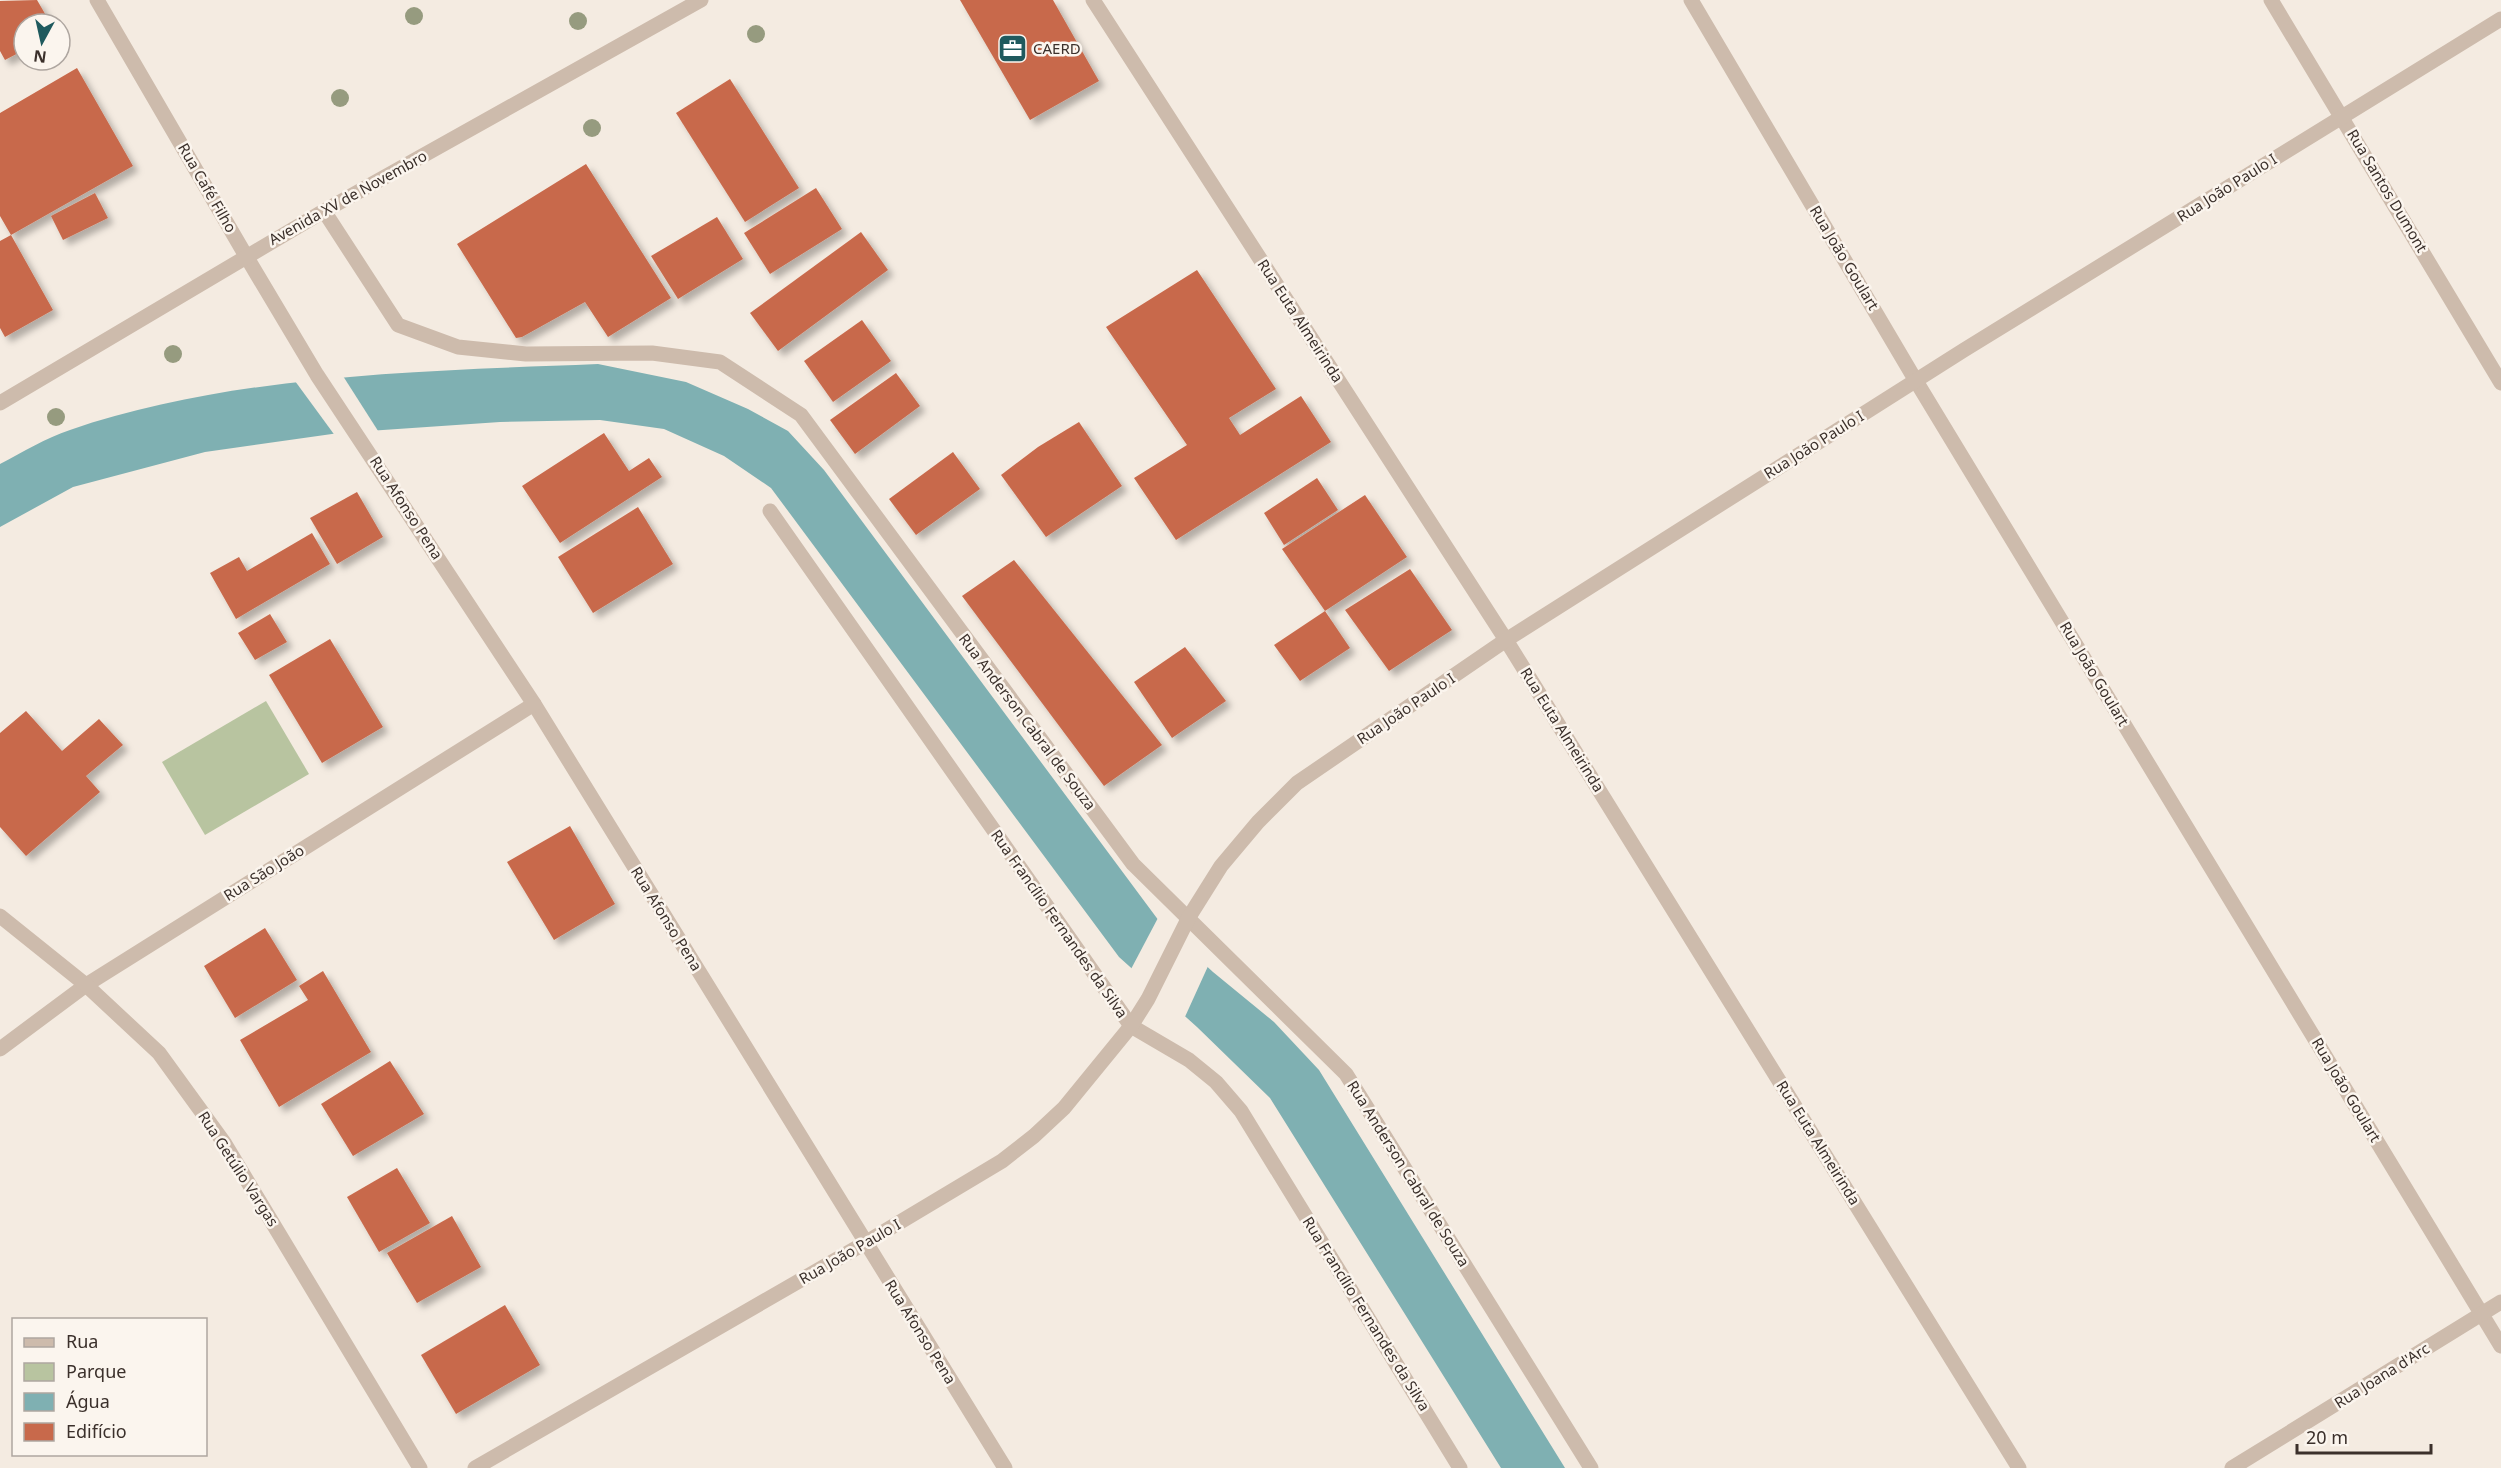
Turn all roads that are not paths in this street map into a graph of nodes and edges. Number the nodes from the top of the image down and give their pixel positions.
1 (98, 0) edge
2 (701, 0) edge
3 (1093, 0) edge
4 (1691, 0) edge
5 (2271, 0) edge
6 (2501, 19) edge
7 (2342, 116) junction
8 (324, 211) junction
9 (246, 256) junction
10 (317, 375) joint
11 (1916, 381) junction
12 (2501, 383) edge
13 (0, 403) edge
14 (770, 511) dead end
15 (1506, 640) junction
16 (534, 704) junction
17 (0, 916) edge
18 (1189, 917) junction
19 (86, 985) junction
20 (1131, 1026) junction
21 (0, 1049) edge
22 (865, 1243) junction
23 (2501, 1302) edge
24 (2482, 1315) junction
25 (2501, 1346) edge
26 (420, 1468) edge
27 (474, 1468) edge
28 (1005, 1468) edge
29 (1460, 1468) edge
30 (1591, 1468) edge
31 (2019, 1468) edge
32 (2232, 1468) edge

1 - 9 street, Rua Café Filho
2 - 8 street, Avenida XV de Novembro
3 - 15 street, Rua Euta Almeirinda
4 - 11 street, Rua João Goulart
5 - 7 street, Rua Santos Dumont
6 - 7 street, Rua João Paulo I
7 - 11 street, Rua João Paulo I
7 - 12 street, Rua Santos Dumont
8 - 9 street, Avenida XV de Novembro
8 - 18 street, Rua Anderson Cabral de Souza
9 - 10 street, Rua Café Filho
9 - 13 street, Avenida XV de Novembro
10 - 16 street, Rua Afonso Pena
11 - 15 street, Rua João Paulo I
11 - 24 street, Rua João Goulart
14 - 20 street, Rua Francílio Fernandes da Silva
15 - 18 street, Rua João Paulo I
15 - 31 street, Rua Euta Almeirinda
16 - 19 street, Rua São João
16 - 22 street, Rua Afonso Pena
17 - 19 street, Rua Getúlio Vargas
18 - 20 street, Rua João Paulo I
18 - 30 street, Rua Anderson Cabral de Souza
19 - 21 street, Rua São João
19 - 26 street, Rua Getúlio Vargas
20 - 22 street, Rua João Paulo I
20 - 29 street, Rua Francílio Fernandes da Silva
22 - 27 street, Rua João Paulo I
22 - 28 street, Rua Afonso Pena
23 - 24 street, Rua Joana d'Arc
24 - 25 street, Rua João Goulart
24 - 32 street, Rua Joana d'Arc

